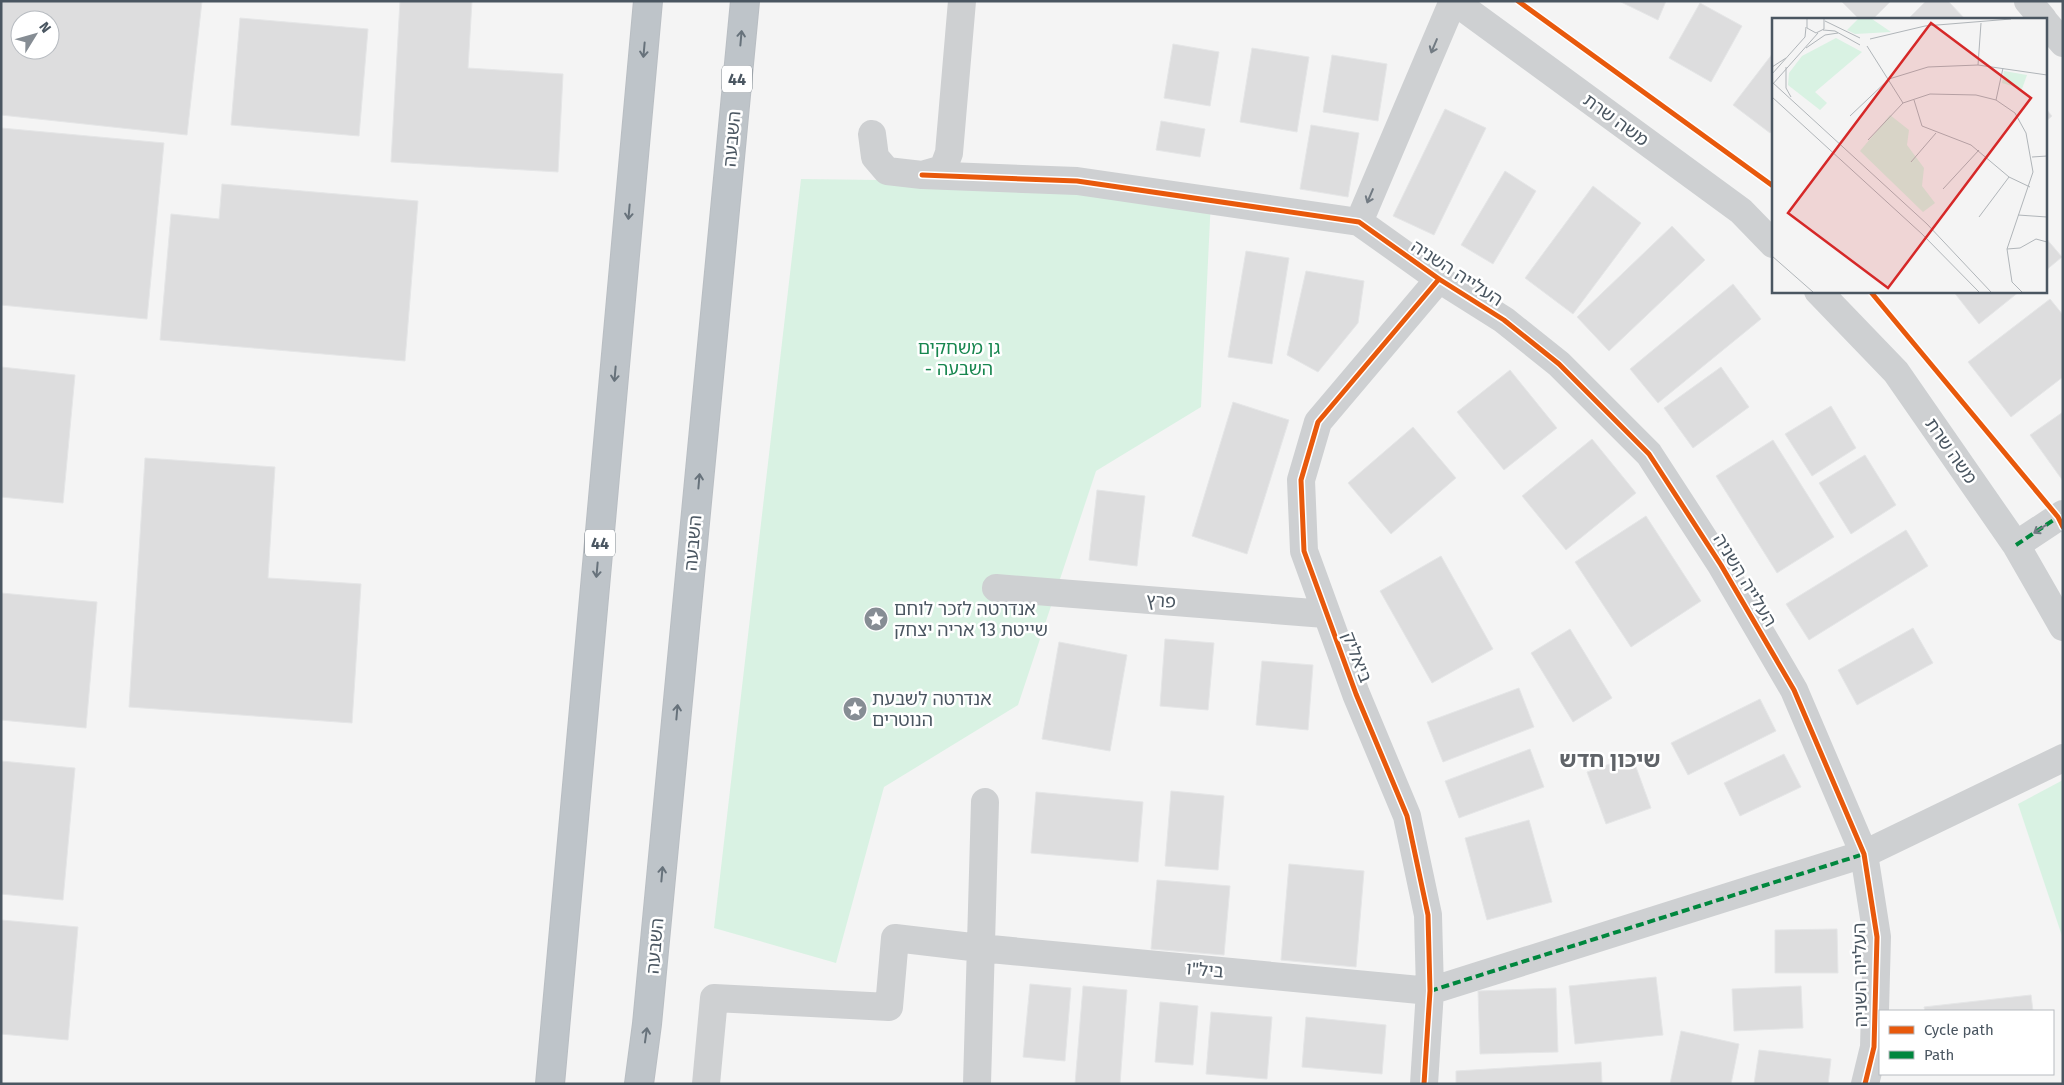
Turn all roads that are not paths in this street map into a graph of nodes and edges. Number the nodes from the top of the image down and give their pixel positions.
1 (648, 1) edge
2 (745, 1) edge
3 (962, 1) edge
4 (1453, 1) edge
5 (2028, 1) edge
6 (2042, 18) edge
7 (2046, 23) edge
8 (2063, 43) edge
9 (872, 134) dead end
10 (922, 175) junction
11 (1359, 222) junction
12 (1772, 243) edge
13 (1439, 279) junction
14 (1819, 292) edge
15 (2063, 514) edge
16 (2016, 545) junction
17 (996, 588) dead end
18 (1325, 614) junction
19 (2063, 627) edge
20 (2063, 758) edge
21 (985, 802) dead end
22 (1864, 854) junction
23 (980, 948) junction
24 (1430, 991) junction
25 (550, 1084) edge
26 (639, 1084) edge
27 (706, 1084) edge
28 (977, 1084) edge
29 (1424, 1084) edge
30 (1865, 1084) edge

1 -> 25 highway, 44
26 -> 2 highway, השבעה / 44
3 - 10 street
4 -> 11 street
4 - 12 street, משה שרת
5 - 6 street
7 - 8 street
9 - 10 street
10 - 11 street
11 - 13 street, העלייה השניה
13 - 18 street, ביאליק
13 - 22 street, העלייה השניה
14 - 16 street, משה שרת
15 -> 16 street
16 - 19 street, משה שרת
17 - 18 street, פרץ
18 - 24 street, ביאליק
20 - 22 street
21 - 23 street
22 - 24 street
22 - 30 street, העלייה השניה
23 - 24 street, ביל"ו
23 - 27 street, ביל"ו
23 - 28 street
24 - 29 street, ביאליק

